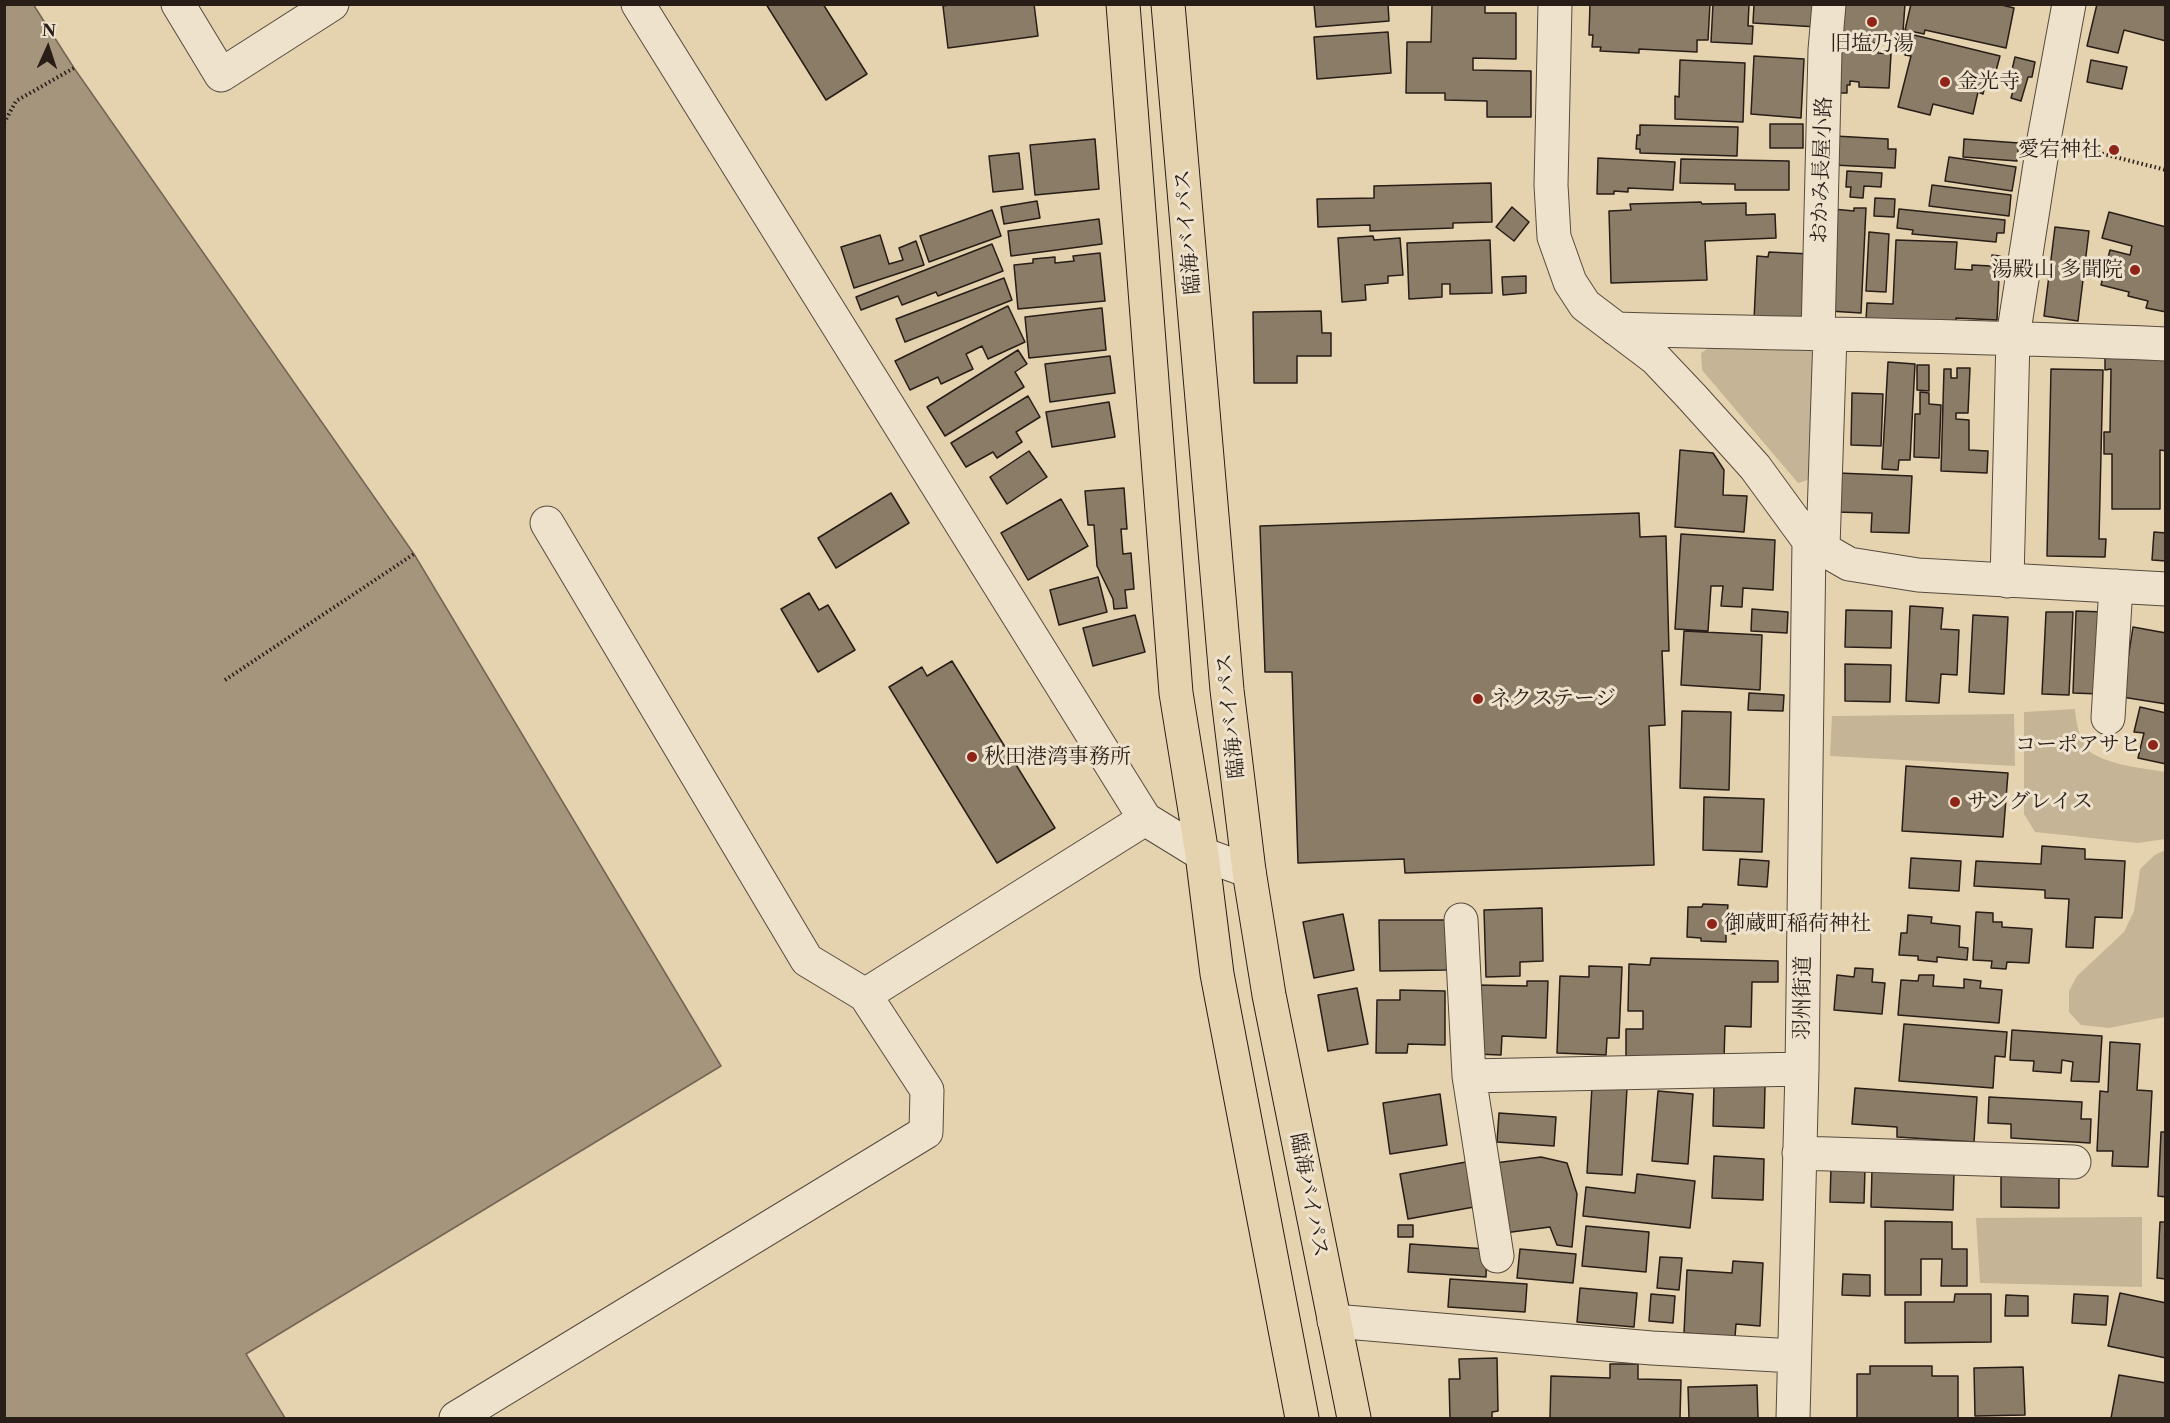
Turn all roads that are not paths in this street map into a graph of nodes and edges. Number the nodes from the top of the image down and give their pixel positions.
1 (178, 4) edge
2 (332, 4) edge
3 (638, 4) edge
4 (1123, 4) edge
5 (1168, 4) edge
6 (1555, 4) edge
7 (1829, 4) edge
8 (2069, 4) edge
9 (1616, 329) junction
10 (1824, 335) junction
11 (2013, 337) junction
12 (2166, 344) edge
13 (547, 523) dead end
14 (1816, 544) junction
15 (2007, 581) junction
16 (2116, 586) junction
17 (2166, 589) edge
18 (2108, 718) dead end
19 (1145, 819) junction
20 (1202, 854) junction
21 (1249, 871) junction
22 (1461, 920) dead end
23 (865, 995) junction
24 (1802, 1069) junction
25 (1469, 1076) junction
26 (1800, 1153) junction
27 (2074, 1162) dead end
28 (1497, 1256) dead end
29 (1334, 1322) junction
30 (1794, 1356) junction
31 (456, 1419) edge
32 (1302, 1419) edge
33 (1354, 1419) edge
34 (1793, 1419) edge

1 - 2 street
3 - 19 street
4 - 20 highway
5 - 21 highway, 臨海バイパス
6 - 9 street
7 - 10 street, おかみ長屋小路
8 - 11 street
9 - 10 street
9 - 14 street
10 - 11 street
10 - 14 street, おかみ長屋小路
11 - 12 street
11 - 15 street
13 - 23 street
14 - 15 street
14 - 24 street, 羽州街道
15 - 16 street
16 - 17 street
16 - 18 street
19 - 20 street
19 - 23 street
20 - 21 street
20 - 32 highway
21 - 29 highway, 臨海バイパス
22 - 25 street
23 - 31 street
24 - 25 street
24 - 26 street, 羽州街道
25 - 28 street
26 - 27 street
26 - 30 street, 羽州街道
29 - 30 street
29 - 33 highway, 臨海バイパス
30 - 34 street, 羽州街道

